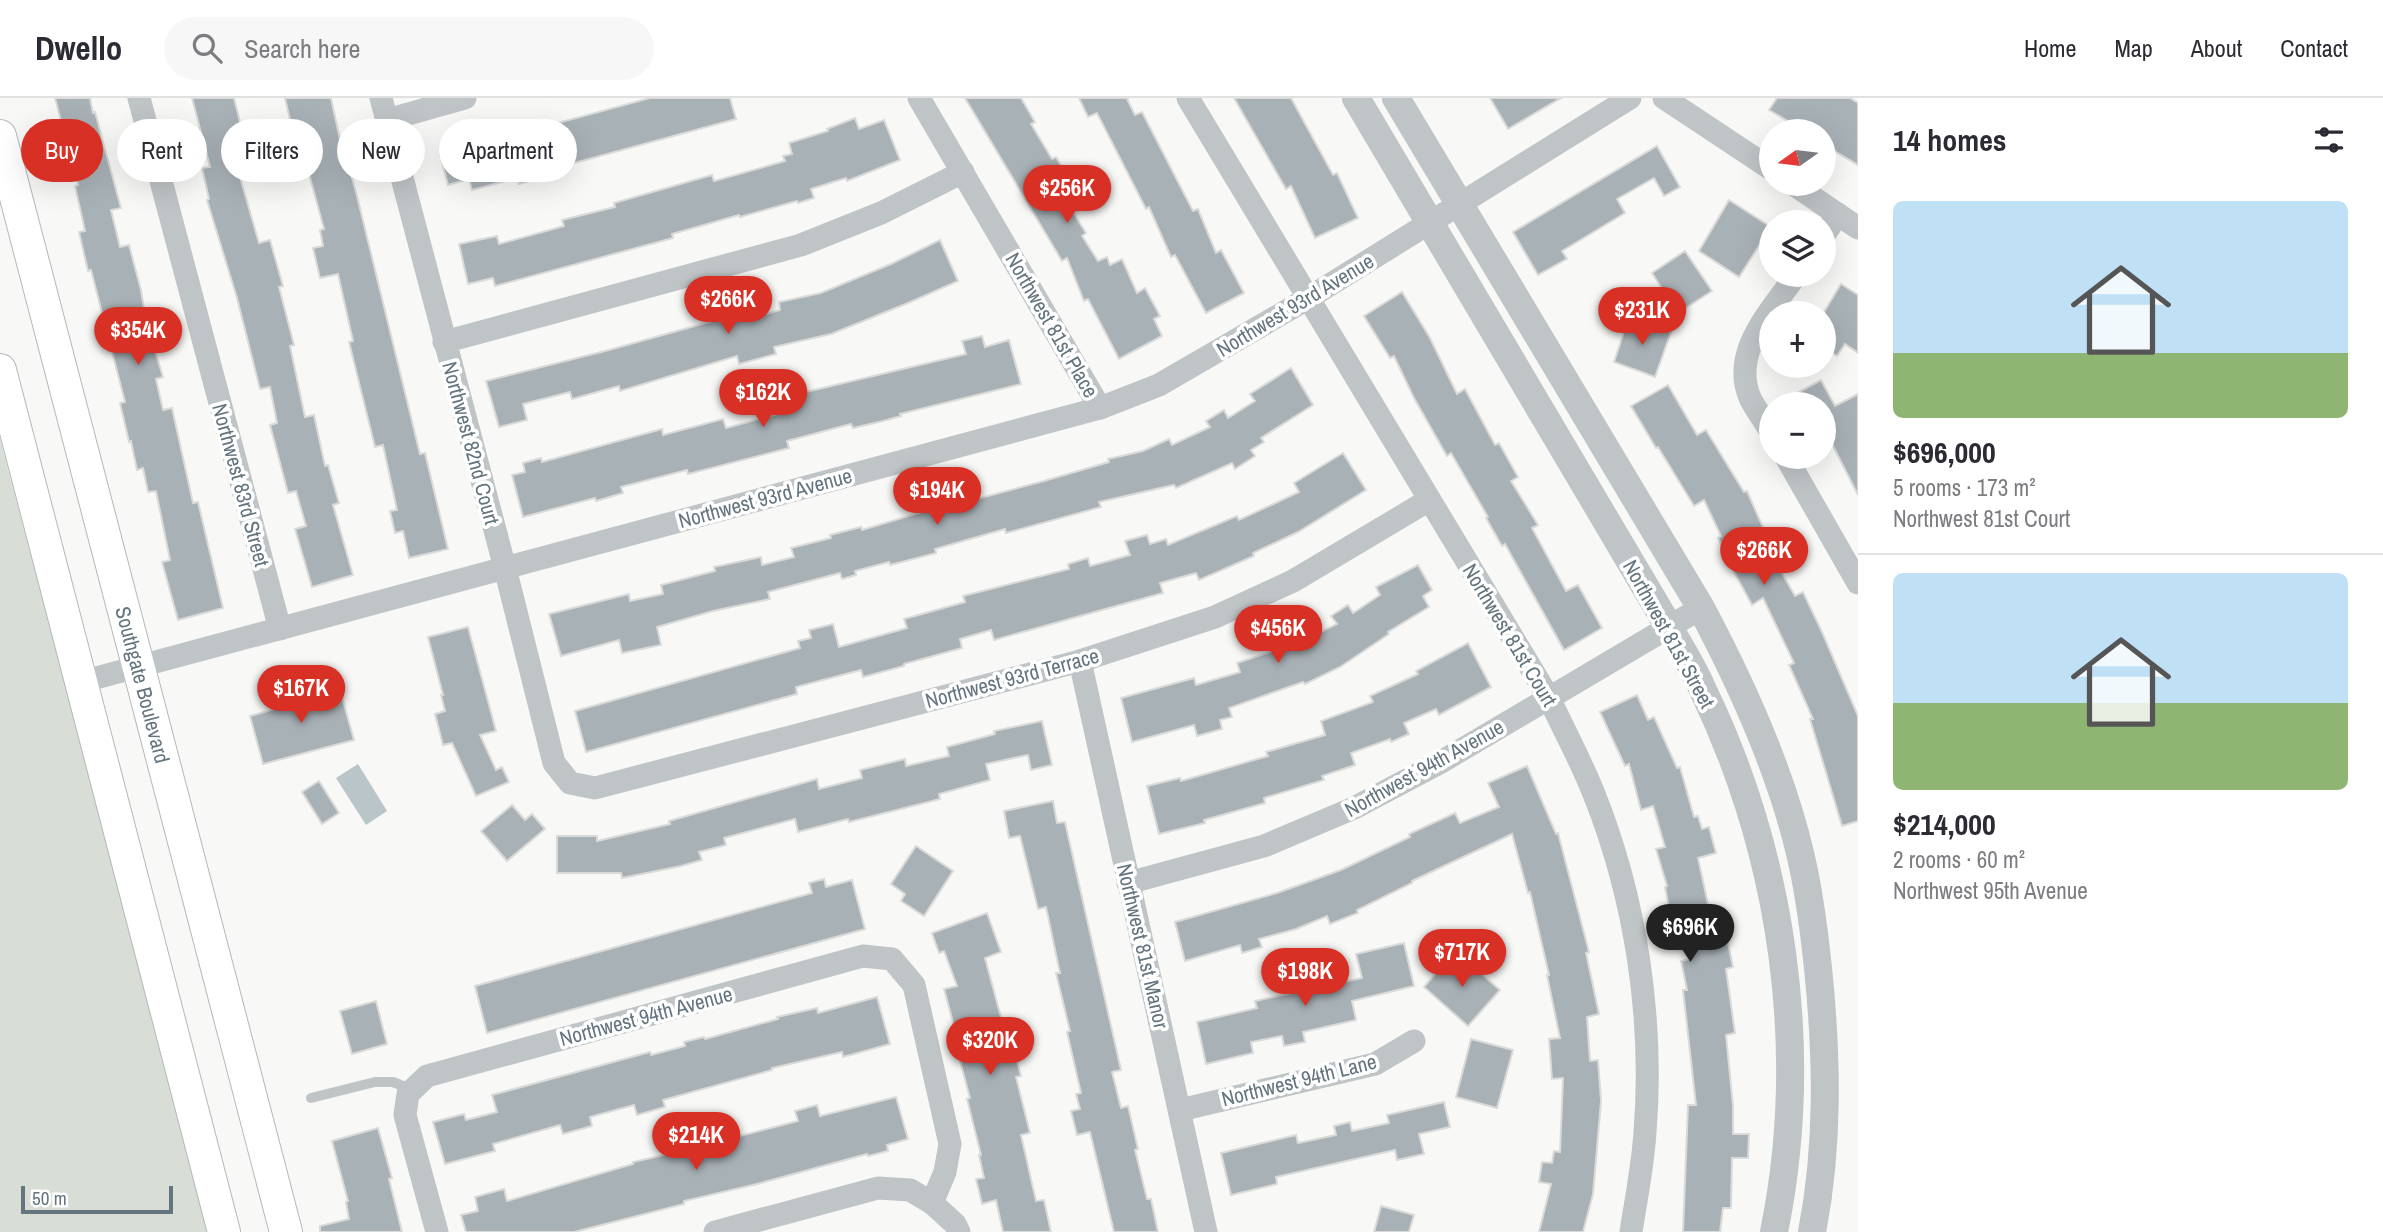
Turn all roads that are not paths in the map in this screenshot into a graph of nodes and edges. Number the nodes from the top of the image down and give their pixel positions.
1 (139, 98) edge
2 (465, 98) edge
3 (919, 98) edge
4 (1188, 98) edge
5 (1356, 98) edge
6 (1396, 98) edge
7 (1630, 98) edge
8 (1664, 98) edge
9 (384, 109) edge
10 (0, 136) edge
11 (1759, 161) edge
12 (963, 173) junction
13 (1811, 196) edge
14 (1460, 204) junction
15 (1838, 214) junction
16 (1836, 217) edge
17 (1430, 223) junction
18 (1858, 228) edge
19 (1788, 287) edge
20 (1307, 299) junction
21 (444, 342) junction
22 (0, 370) edge
23 (1100, 408) junction
24 (1759, 413) edge
25 (1793, 469) edge
26 (1429, 500) junction
27 (505, 568) junction
28 (1858, 583) edge
29 (1701, 608) junction
30 (1669, 627) junction
31 (280, 629) junction
32 (1080, 661) junction
33 (140, 668) junction
34 (81, 682) junction
35 (1549, 698) junction
36 (570, 783) joint
37 (1128, 883) junction
38 (1414, 1041) dead end
39 (410, 1092) junction
40 (311, 1098) dead end
41 (1180, 1110) junction
42 (932, 1203) junction
43 (224, 1232) edge
44 (286, 1232) edge
45 (437, 1232) edge
46 (715, 1232) edge
47 (959, 1232) edge
48 (1206, 1232) edge
49 (1631, 1232) edge
50 (1774, 1232) edge
51 (1812, 1232) edge

1 - 31 street, Northwest 83rd Street
2 - 9 street
3 - 12 street, Northwest 81st Place
4 - 20 street, Northwest 81st Court
5 - 17 street, Northwest 81st Street
6 - 14 street, Northwest 81st Street
7 - 14 street, Northwest 93rd Avenue
8 - 11 street
9 - 21 street, Northwest 82nd Court
10 - 33 main road, Southgate Boulevard
12 - 21 street
12 - 23 street, Northwest 81st Place
13 - 15 street
14 - 17 street, Northwest 93rd Avenue
14 - 29 street, Northwest 81st Street
15 - 16 street
15 - 18 street
17 - 20 street, Northwest 93rd Avenue
17 - 30 street, Northwest 81st Street
19 - 24 street
20 - 23 street, Northwest 93rd Avenue
20 - 26 street, Northwest 81st Court
21 - 27 street, Northwest 82nd Court
22 - 34 main road
23 - 27 street, Northwest 93rd Avenue
25 - 28 street
26 - 32 street, Northwest 93rd Terrace
26 - 35 street, Northwest 81st Court
27 - 31 street, Northwest 93rd Avenue
27 - 36 street, Northwest 82nd Court
29 - 30 street, Northwest 94th Avenue
29 - 51 street, Northwest 81st Street
30 - 35 street, Northwest 94th Avenue
30 - 50 street, Northwest 81st Street
31 - 33 street, Northwest 93rd Avenue
32 - 36 street, Northwest 93rd Terrace
32 - 37 street, Northwest 81st Manor
33 - 34 street, Northwest 93rd Avenue
33 - 44 main road, Southgate Boulevard
34 - 43 main road
35 - 37 street, Northwest 94th Avenue
35 - 49 street, Northwest 81st Court
37 - 41 street, Northwest 81st Manor
38 - 41 street, Northwest 94th Lane
39 - 40 lane
39 - 42 street, Northwest 94th Avenue
39 - 45 street
41 - 48 street, Northwest 81st Manor
42 - 46 street
42 - 47 street

